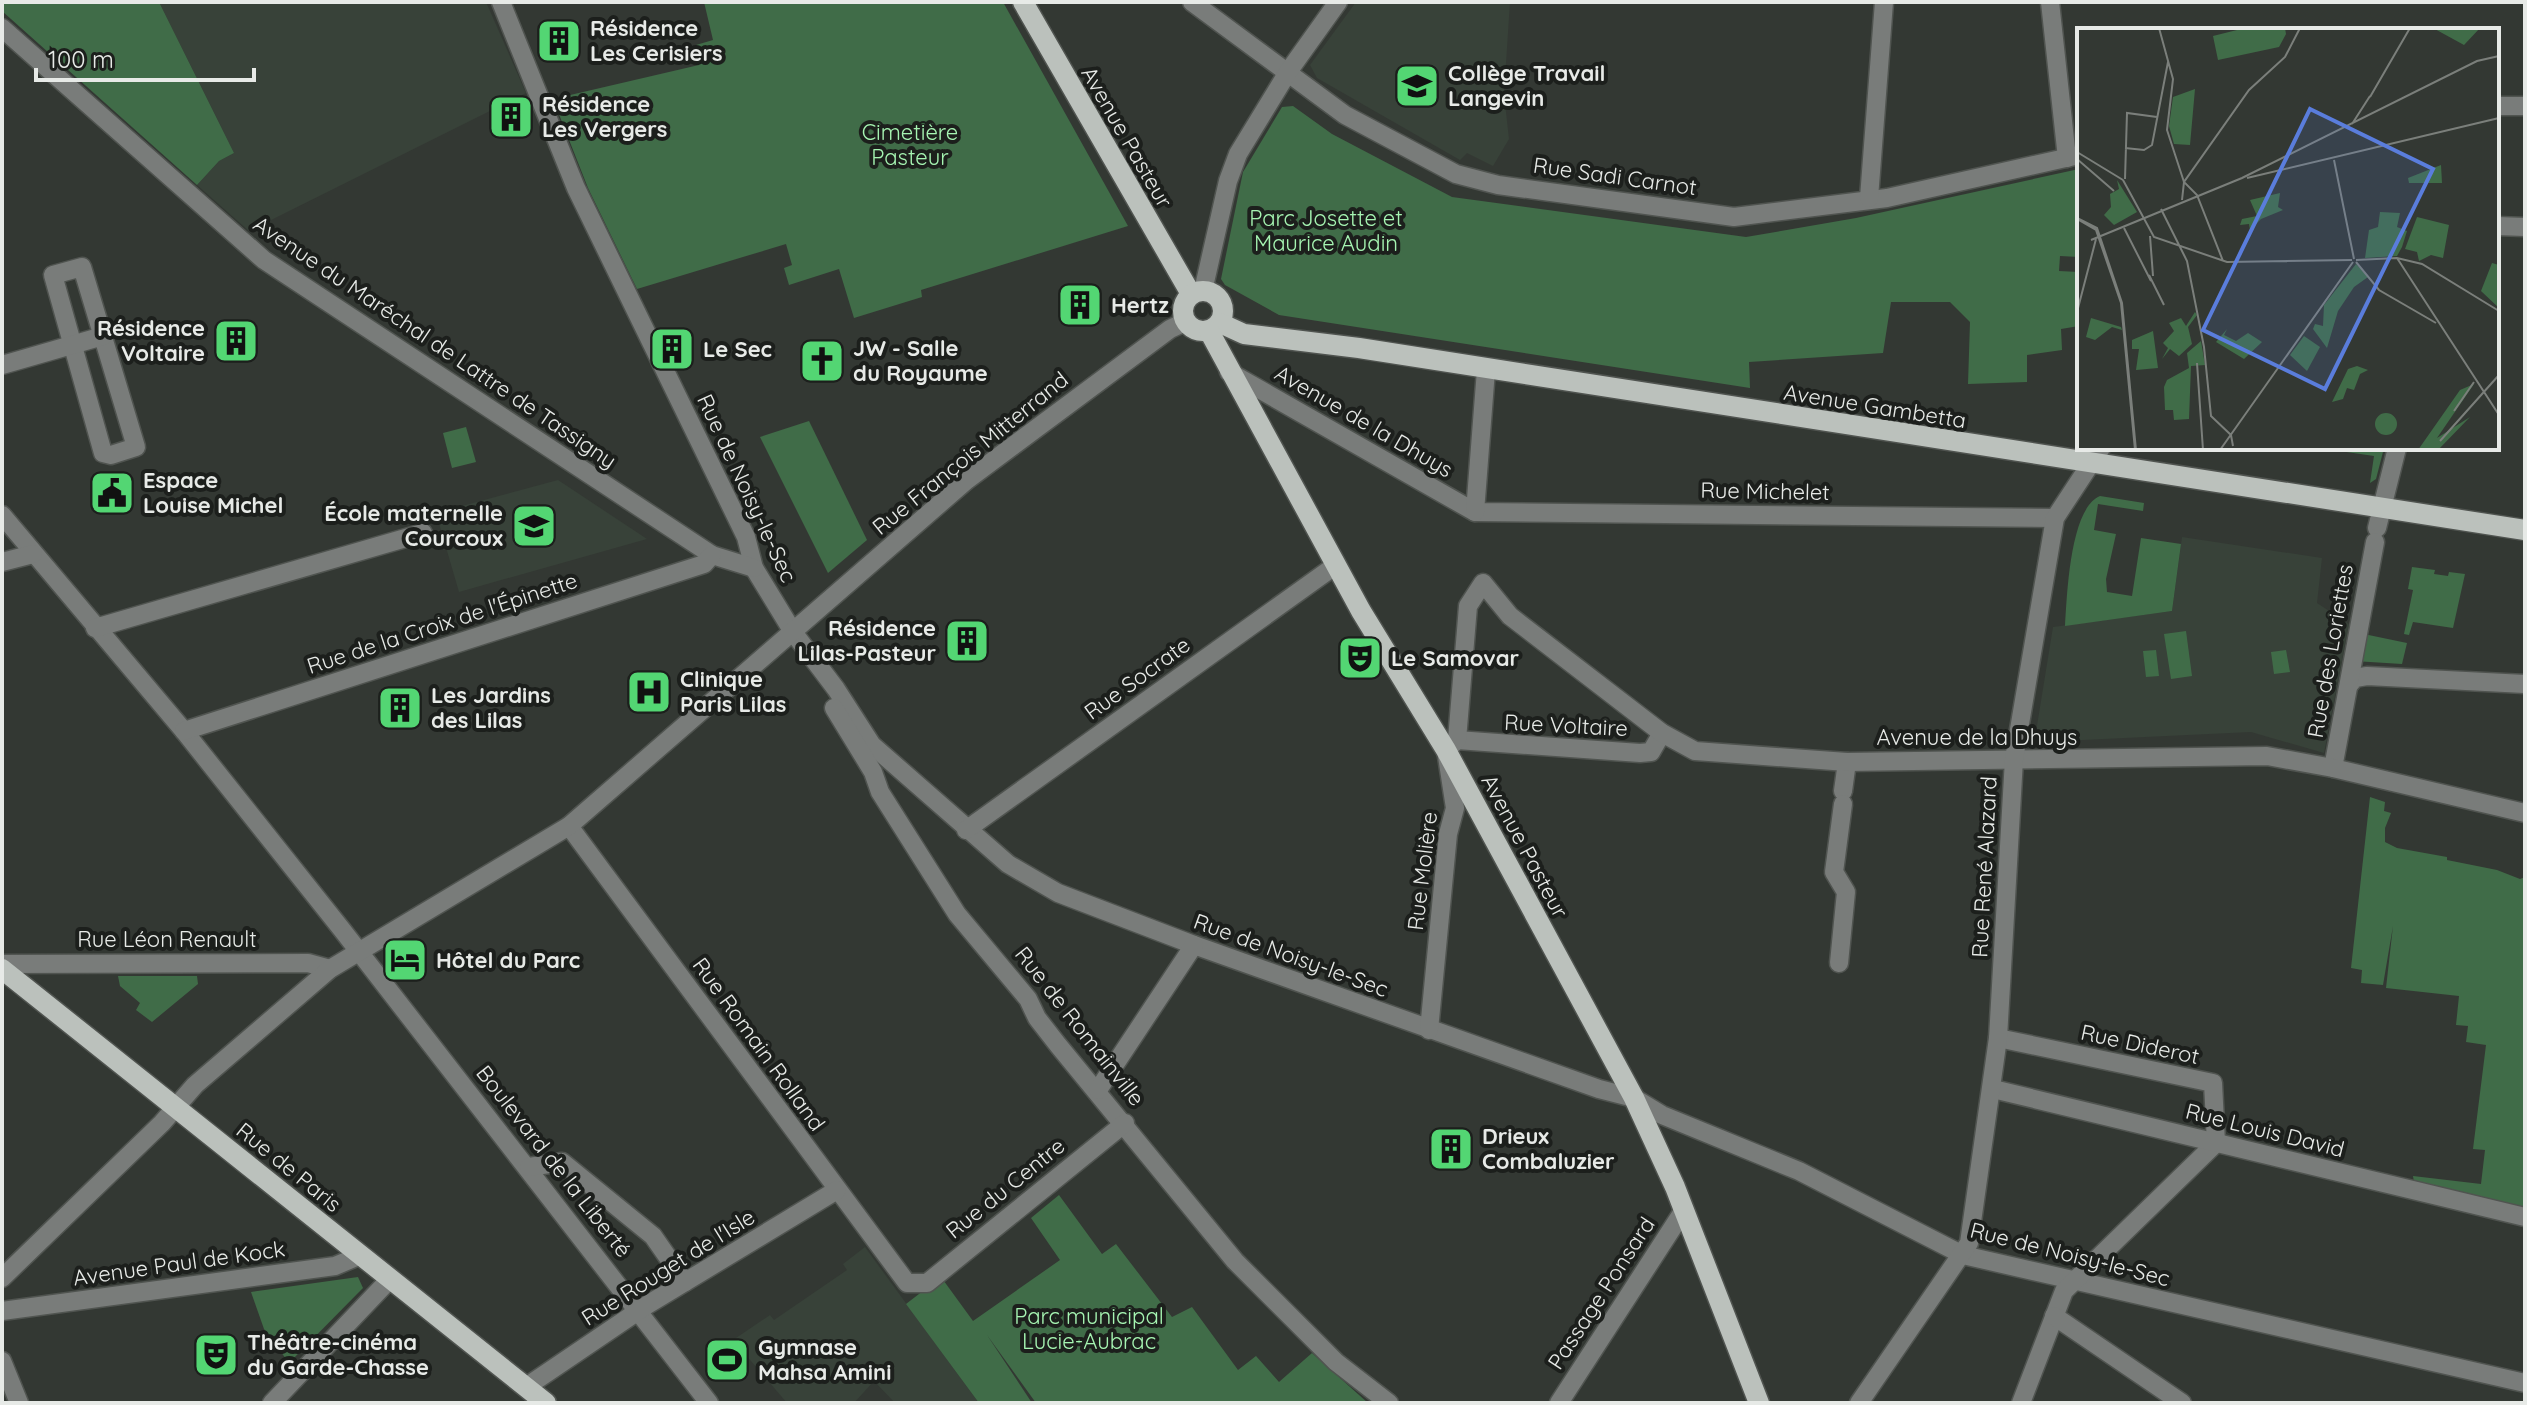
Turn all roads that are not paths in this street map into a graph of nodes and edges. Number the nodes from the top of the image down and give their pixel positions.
1 (501, 2) edge
2 (1023, 2) edge
3 (1192, 2) edge
4 (1338, 2) edge
5 (1884, 2) edge
6 (2050, 2) edge
7 (2, 28) edge
8 (1288, 72) junction
9 (2499, 106) edge
10 (2525, 106) edge
11 (2073, 157) edge
12 (1869, 198) junction
13 (2499, 226) edge
14 (2525, 227) edge
15 (1197, 292) junction
16 (1185, 322) junction
17 (1214, 327) junction
18 (103, 336) junction
19 (73, 345) junction
20 (2, 365) edge
21 (1486, 370) junction
22 (1229, 372) junction
23 (2396, 450) edge
24 (2097, 456) edge
25 (2381, 507) junction
26 (1475, 512) junction
27 (2, 515) edge
28 (2055, 518) junction
29 (2525, 530) edge
30 (423, 533) dead end
31 (33, 554) junction
32 (712, 555) junction
33 (2, 562) edge
34 (1336, 565) junction
35 (754, 568) junction
36 (1483, 583) joint
37 (95, 628) junction
38 (793, 632) junction
39 (2525, 684) edge
40 (2349, 685) junction
41 (184, 731) junction
42 (1662, 733) junction
43 (1452, 745) junction
44 (2014, 759) junction
45 (1847, 762) junction
46 (881, 768) junction
47 (2333, 768) junction
48 (2525, 813) edge
49 (569, 826) junction
50 (966, 830) junction
51 (1194, 945) junction
52 (359, 951) junction
53 (1839, 963) dead end
54 (2, 966) edge
55 (330, 969) junction
56 (1429, 1030) junction
57 (1998, 1038) junction
58 (1993, 1089) junction
59 (1098, 1090) junction
60 (1634, 1098) junction
61 (175, 1107) junction
62 (1125, 1123) junction
63 (2216, 1143) junction
64 (529, 1167) junction
65 (837, 1190) junction
66 (1684, 1210) junction
67 (2525, 1217) edge
68 (361, 1255) junction
69 (1963, 1255) junction
70 (2, 1278) edge
71 (390, 1279) junction
72 (2072, 1281) junction
73 (685, 1282) junction
74 (914, 1285) joint
75 (640, 1310) junction
76 (2, 1311) edge
77 (2054, 1316) junction
78 (2, 1361) edge
79 (2525, 1383) edge
80 (526, 1387) junction
81 (19, 1403) edge
82 (272, 1403) edge
83 (546, 1403) edge
84 (709, 1403) edge
85 (1389, 1403) edge
86 (1559, 1403) edge
87 (1759, 1403) edge
88 (1859, 1403) edge
89 (2021, 1403) edge
90 (2182, 1403) edge

1 - 35 street, Rue de Noisy-le-Sec
2 - 15 main road, Avenue Pasteur
3 - 8 street, Rue Sadi Carnot
4 - 8 street
5 - 12 street
6 - 11 street
7 - 32 street, Avenue du Maréchal de Lattre de Tassigny
8 - 12 street, Rue Sadi Carnot
8 - 15 street
9 - 10 street
11 - 12 street, Rue Sadi Carnot
13 - 14 street
15 - 16 main road
15 - 17 main road
16 - 17 main road
16 - 38 street, Rue François Mitterrand
17 - 21 main road, Avenue Gambetta
17 - 22 main road, Avenue Pasteur
18 - 19 street
18 - 19 street
18 - 19 street
19 - 20 street
21 - 24 main road, Avenue Gambetta
21 - 26 street
22 - 26 street, Avenue de la Dhuys
22 - 34 main road, Avenue Pasteur
23 - 25 street, Rue des Loriettes
24 - 25 main road, Avenue Gambetta
24 - 28 street, Rue René Alazard
25 - 29 main road, Avenue Gambetta
25 - 40 street, Rue des Loriettes
26 - 28 street, Rue Michelet
27 - 31 street, Boulevard de la Liberté
28 - 44 street, Rue René Alazard
30 - 37 street
31 - 33 street
31 - 37 street, Boulevard de la Liberté
32 - 35 street, Avenue du Maréchal de Lattre de Tassigny
32 - 41 street, Rue de la Croix de l'Épinette
34 - 43 main road, Avenue Pasteur
34 - 50 street, Rue Socrate
35 - 38 street, Rue de Noisy-le-Sec
36 - 42 street, Avenue de la Dhuys
36 - 43 street, Rue Molière
37 - 41 street, Boulevard de la Liberté
38 - 46 street, Rue de Noisy-le-Sec
38 - 49 street, Rue François Mitterrand
39 - 40 street
40 - 47 street, Rue des Loriettes
41 - 52 street, Boulevard de la Liberté
42 - 43 street, Rue Voltaire
42 - 45 street, Avenue de la Dhuys
43 - 56 street, Rue Molière
43 - 60 main road, Avenue Pasteur
44 - 45 street, Avenue de la Dhuys
44 - 47 street, Avenue de la Dhuys
44 - 57 street, Rue René Alazard
45 - 53 street
46 - 50 street, Rue de Noisy-le-Sec
46 - 59 street, Rue de Romainville
47 - 48 street, Avenue de la Dhuys
49 - 52 street, Rue François Mitterrand
49 - 65 street, Rue Romain Rolland
50 - 51 street, Rue de Noisy-le-Sec
51 - 56 street, Rue de Noisy-le-Sec
51 - 59 street
52 - 55 street, Rue François Mitterrand
52 - 64 street, Boulevard de la Liberté
54 - 55 street, Rue Léon Renault
54 - 61 main road, Rue de Paris
55 - 61 street, Rue François Mitterrand
56 - 60 street, Rue de Noisy-le-Sec
57 - 58 street, Rue René Alazard
57 - 63 street, Rue Diderot
58 - 63 street, Rue Louis David
58 - 69 street, Rue René Alazard
59 - 62 street, Rue de Romainville
60 - 66 main road, Avenue Pasteur
60 - 69 street, Rue de Noisy-le-Sec
61 - 68 main road, Rue de Paris
61 - 70 street, Rue François Mitterrand
62 - 74 street, Rue du Centre
62 - 85 street, Rue de Romainville
63 - 67 street, Rue Louis David
63 - 72 street
64 - 73 street
64 - 75 street, Boulevard de la Liberté
65 - 73 street, Rue Rouget de l'Isle
65 - 74 street, Rue Romain Rolland
66 - 86 street, Passage Ponsard
66 - 87 main road, Avenue Pasteur
68 - 71 main road, Rue de Paris
68 - 76 street, Avenue Paul de Kock
69 - 72 street, Rue de Noisy-le-Sec
69 - 88 street
71 - 80 main road, Rue de Paris
71 - 82 street
72 - 77 street
72 - 79 street, Rue de Noisy-le-Sec
73 - 75 street, Rue Rouget de l'Isle
75 - 80 street, Rue Rouget de l'Isle
75 - 84 street, Boulevard de la Liberté
77 - 89 street
77 - 90 street
78 - 81 street
80 - 83 main road, Rue de Paris

